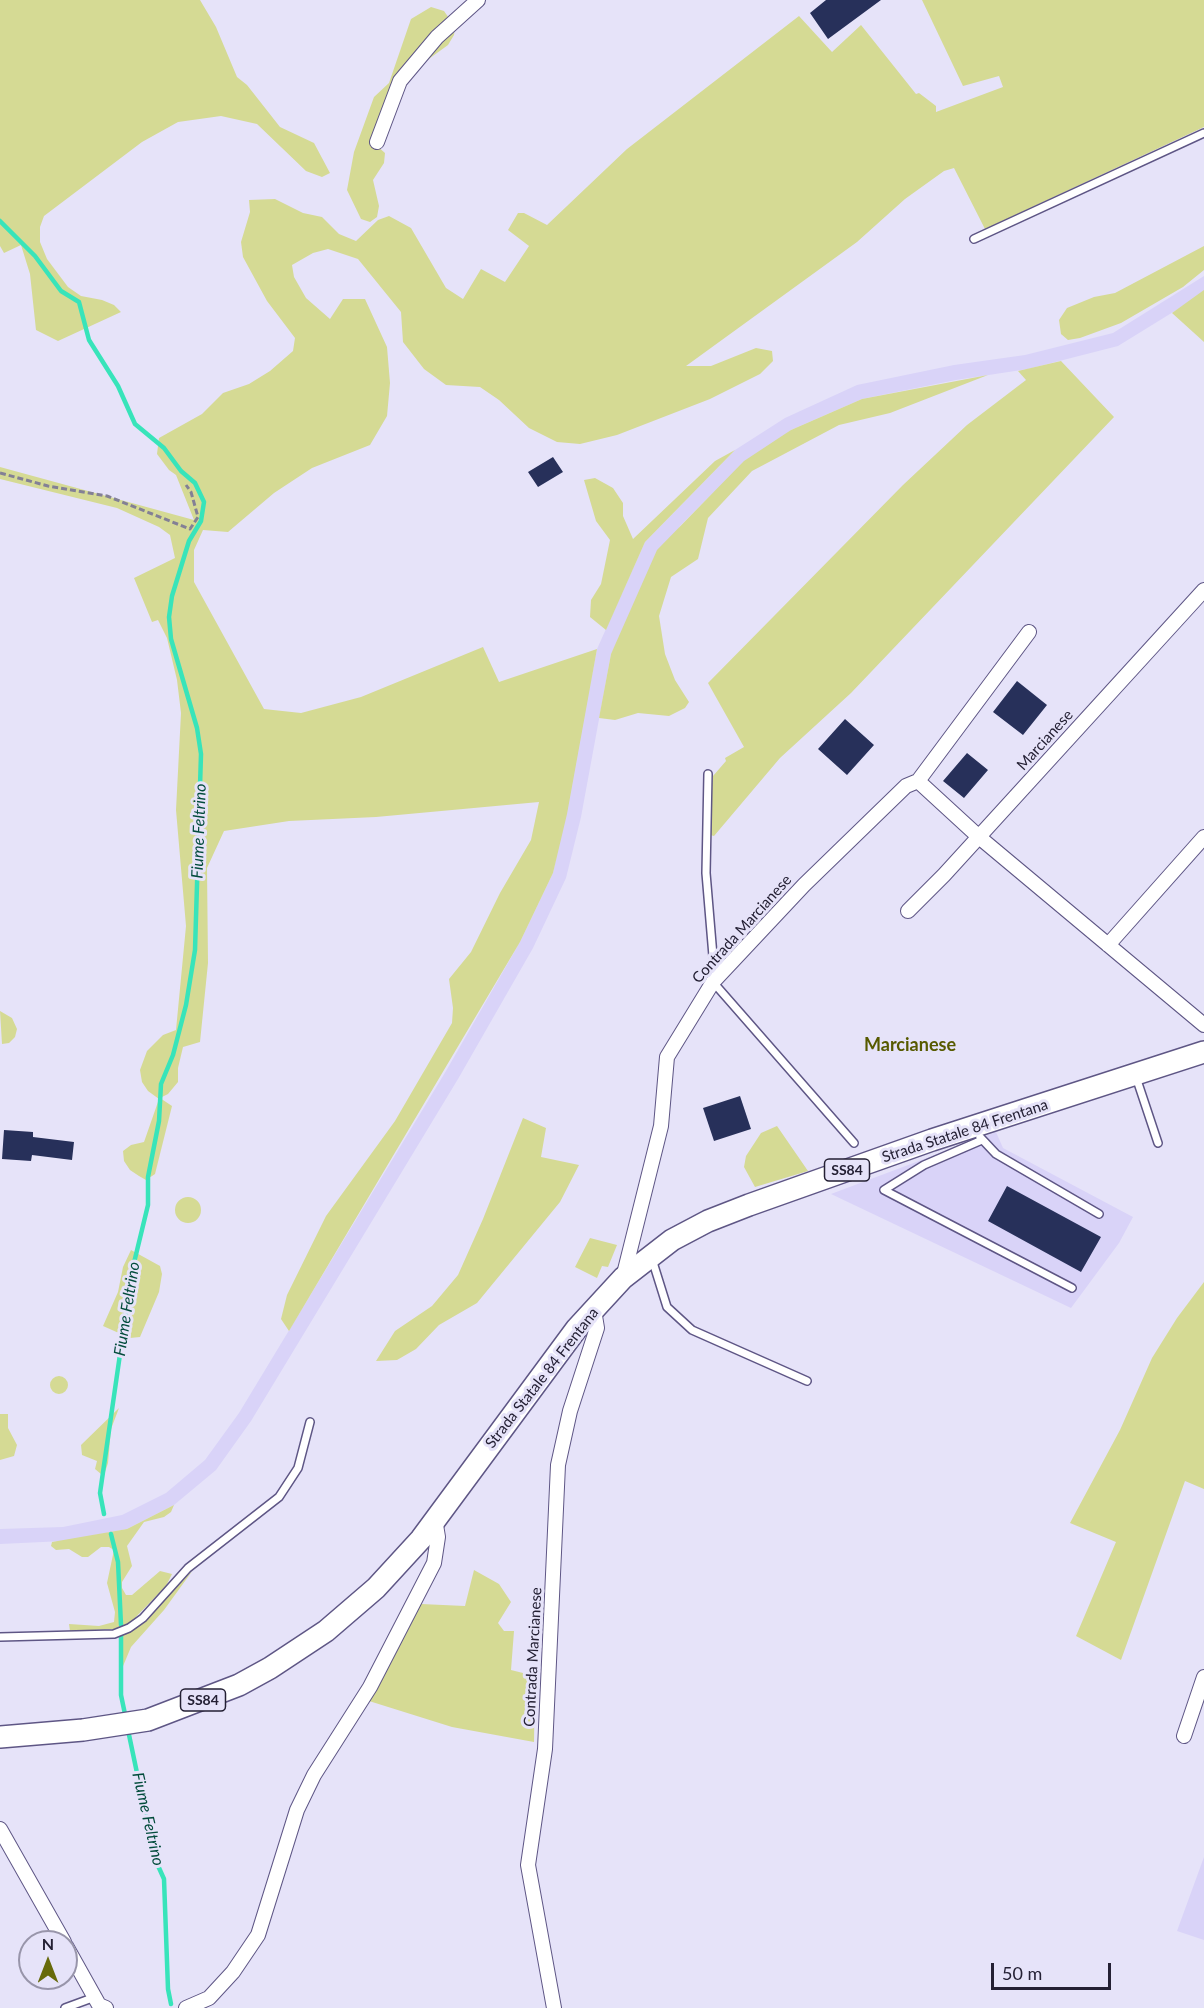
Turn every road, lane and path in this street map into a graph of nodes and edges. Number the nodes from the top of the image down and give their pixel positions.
1 (478, 0) edge
2 (1204, 133) edge
3 (377, 142) dead end
4 (974, 239) dead end
5 (0, 473) edge
6 (186, 485) dead end
7 (1204, 590) edge
8 (1029, 632) dead end
9 (708, 774) dead end
10 (918, 781) junction
11 (979, 837) junction
12 (1204, 837) edge
13 (908, 911) dead end
14 (1108, 945) junction
15 (718, 977) junction
16 (1204, 1025) edge
17 (1204, 1052) edge
18 (1135, 1075) junction
19 (979, 1133) junction
20 (854, 1143) dead end
21 (1158, 1143) dead end
22 (1099, 1214) dead end
23 (651, 1255) junction
24 (623, 1278) junction
25 (1072, 1288) dead end
26 (594, 1310) junction
27 (807, 1381) dead end
28 (310, 1422) dead end
29 (435, 1519) junction
30 (0, 1637) edge
31 (1204, 1677) edge
32 (1184, 1736) dead end
33 (0, 1737) edge
34 (0, 1829) edge
35 (57, 1930) edge
36 (78, 1968) edge
37 (94, 1997) junction
38 (65, 2008) edge
39 (106, 2008) edge
40 (186, 2008) edge
41 (554, 2008) edge

1 - 3 street
2 - 4 lane
5 - 6 path
7 - 11 street, Marcianese
8 - 10 street, Contrada Marcianese
9 - 15 lane
10 - 11 street
10 - 15 street, Contrada Marcianese
11 - 13 street, Marcianese
11 - 14 street
12 - 14 street
14 - 16 street
15 - 20 lane
15 - 24 street, Contrada Marcianese
17 - 18 main road, Strada Statale 84 Frentana / SS84
18 - 19 main road, Strada Statale 84 Frentana / SS84
18 - 21 lane
19 - 22 lane
19 - 23 main road, Strada Statale 84 Frentana / SS84
19 - 25 lane
23 - 24 main road, Strada Statale 84 Frentana / SS84
23 - 27 lane
24 - 26 main road, Strada Statale 84 Frentana / SS84
26 - 29 main road, Strada Statale 84 Frentana / SS84
26 - 41 street, Contrada Marcianese
28 - 30 lane
29 - 33 main road, Strada Statale 84 Frentana / SS84
29 - 40 street
31 - 32 street
34 - 35 street
36 - 37 street
37 - 38 lane
37 - 39 street

